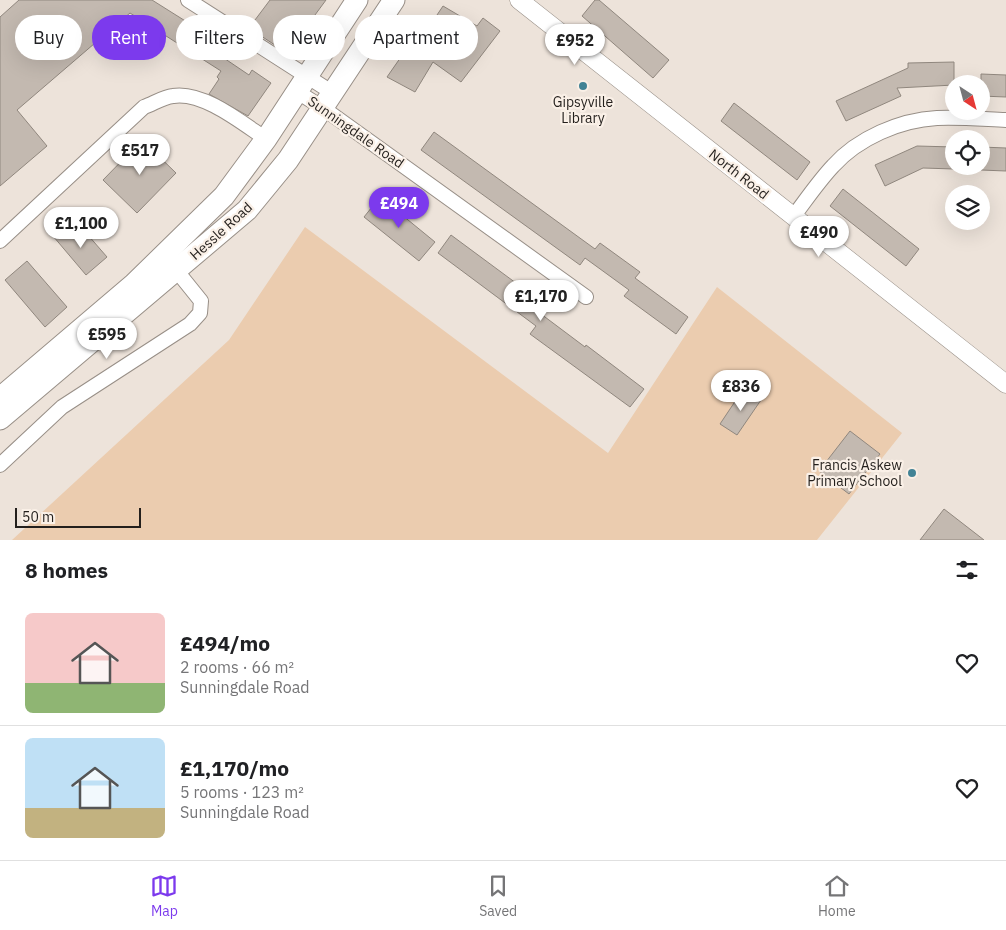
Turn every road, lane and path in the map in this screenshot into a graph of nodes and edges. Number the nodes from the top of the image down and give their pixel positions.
1 (188, 0) edge
2 (357, 0) edge
3 (394, 0) edge
4 (519, 0) edge
5 (301, 83) junction
6 (328, 100) junction
7 (1006, 120) edge
8 (266, 139) junction
9 (793, 217) junction
10 (0, 241) edge
11 (170, 262) junction
12 (586, 297) dead end
13 (1006, 384) edge
14 (0, 398) edge
15 (0, 419) edge
16 (0, 465) edge

1 - 5 street
2 - 5 main road, Hessle Road
3 - 6 main road, Hessle Road
4 - 9 street, North Road
5 - 6 street, Sunningdale Road
5 - 6 street
5 - 8 main road, Hessle Road
6 - 11 main road, Hessle Road
6 - 12 street, Sunningdale Road
7 - 9 street
8 - 10 street
8 - 11 main road, Hessle Road
9 - 13 street, North Road
11 - 14 main road, Hessle Road
11 - 15 main road, Hessle Road
11 - 16 street

